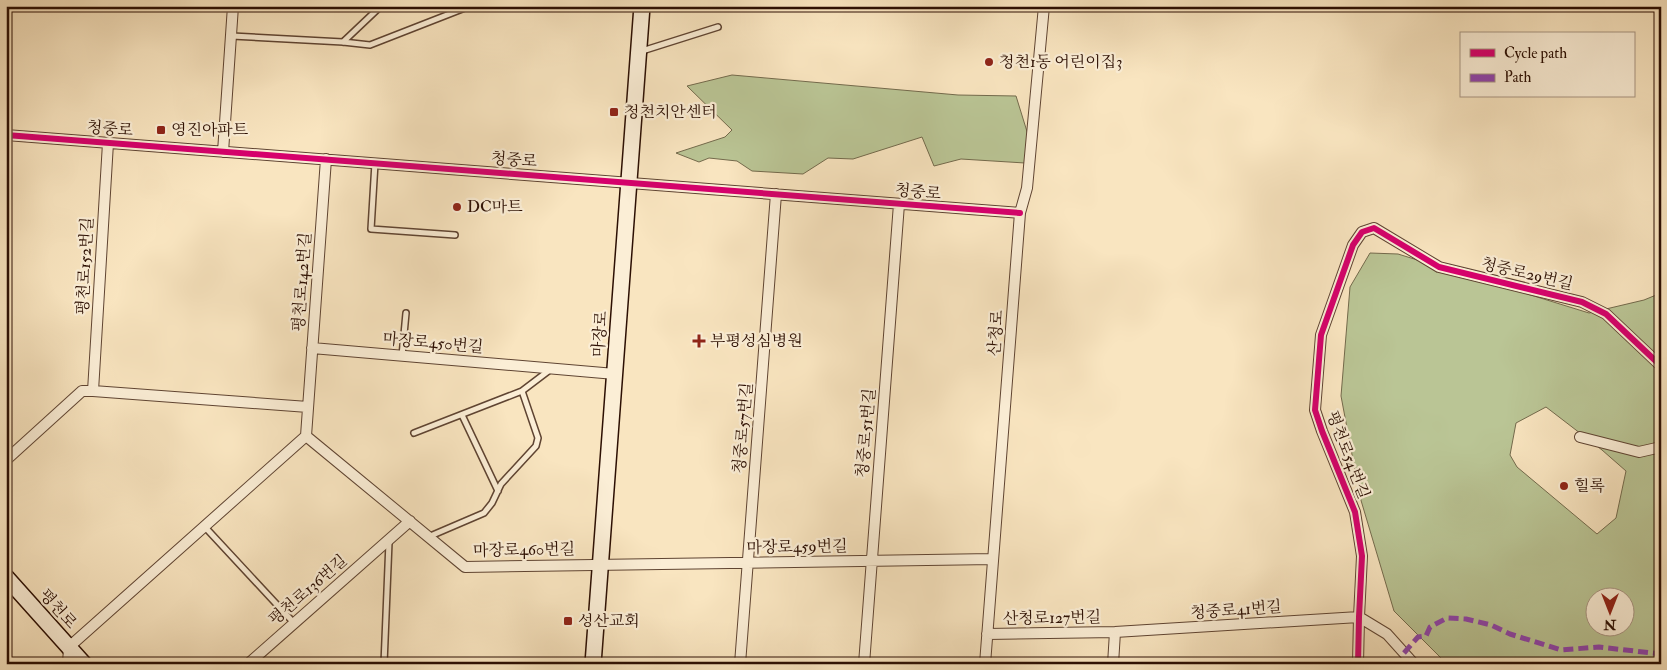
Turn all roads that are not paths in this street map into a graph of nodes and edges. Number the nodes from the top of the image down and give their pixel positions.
1 (234, 6) edge
2 (381, 6) edge
3 (470, 6) edge
4 (642, 6) edge
5 (1044, 6) edge
6 (718, 27) dead end
7 (232, 36) junction
8 (343, 42) junction
9 (639, 51) junction
10 (6, 135) edge
11 (108, 143) junction
12 (224, 152) junction
13 (326, 160) junction
14 (375, 163) junction
15 (629, 183) junction
16 (776, 194) junction
17 (899, 204) junction
18 (1020, 214) junction
19 (1374, 228) joint
20 (455, 235) dead end
21 (406, 313) dead end
22 (312, 348) junction
23 (402, 356) junction
24 (1661, 366) edge
25 (552, 369) junction
26 (615, 374) junction
27 (93, 391) junction
28 (522, 391) junction
29 (308, 406) junction
30 (462, 415) junction
31 (414, 433) dead end
32 (306, 436) junction
33 (1580, 437) dead end
34 (1661, 447) edge
35 (6, 460) edge
36 (498, 491) junction
37 (410, 521) junction
38 (204, 526) junction
39 (428, 537) junction
40 (389, 540) junction
41 (993, 559) junction
42 (871, 561) junction
43 (747, 562) junction
44 (600, 564) junction
45 (6, 577) edge
46 (1359, 617) junction
47 (294, 623) junction
48 (1115, 632) junction
49 (987, 634) junction
50 (69, 646) junction
51 (68, 664) edge
52 (84, 664) edge
53 (248, 664) edge
54 (384, 664) edge
55 (593, 664) edge
56 (740, 664) edge
57 (864, 664) edge
58 (985, 664) edge
59 (1113, 664) edge
60 (1358, 664) edge
61 (1414, 664) edge

1 - 7 street
2 - 8 lane
3 - 8 lane
4 - 9 main road, 마장로
5 - 18 street, 산청로
6 - 9 lane
7 - 8 lane
7 - 12 street
9 - 15 main road, 마장로
10 - 11 street, 청중로
11 - 12 street, 청중로
11 - 27 street, 평천로152번길
12 - 13 street, 청중로
13 - 14 street, 청중로
13 - 22 street, 평천로142번길
14 - 15 street, 청중로
14 - 20 lane
15 - 16 street, 청중로
15 - 26 main road, 마장로
16 - 17 street, 청중로
16 - 43 street, 청중로57번길
17 - 18 street, 청중로
17 - 42 street, 청중로51번길
18 - 41 street, 산청로
19 - 24 street, 청중로29번길
19 - 46 street, 평천로54번길
21 - 23 lane
22 - 23 street, 마장로450번길
22 - 29 street, 평천로142번길
23 - 25 street, 마장로450번길
25 - 26 street, 마장로450번길
25 - 28 lane
26 - 44 main road, 마장로
27 - 29 street
27 - 35 street
28 - 30 lane
28 - 36 lane, 마장로460번길
29 - 32 street, 평천로142번길
30 - 31 lane
30 - 36 lane
32 - 37 street, 마장로460번길
32 - 38 street
33 - 34 street
36 - 39 lane, 마장로460번길
37 - 39 street, 마장로460번길
37 - 40 street, 평천로136번길
38 - 47 lane
38 - 50 street
39 - 44 street, 마장로460번길
40 - 47 street, 평천로136번길
40 - 54 lane
41 - 42 street, 마장로459번길
41 - 49 street, 산청로
42 - 43 street, 마장로459번길
42 - 57 street, 청중로51번길
43 - 44 street, 마장로459번길
43 - 56 street, 청중로57번길
44 - 55 main road, 마장로
45 - 50 main road, 평천로
46 - 48 street, 청중로41번길
46 - 60 street, 평천로54번길
46 - 61 street
47 - 53 street, 평천로136번길
48 - 49 street, 산청로127번길
48 - 59 street, 산청로127번길
49 - 58 street, 산청로
50 - 51 street
50 - 52 main road, 평천로

